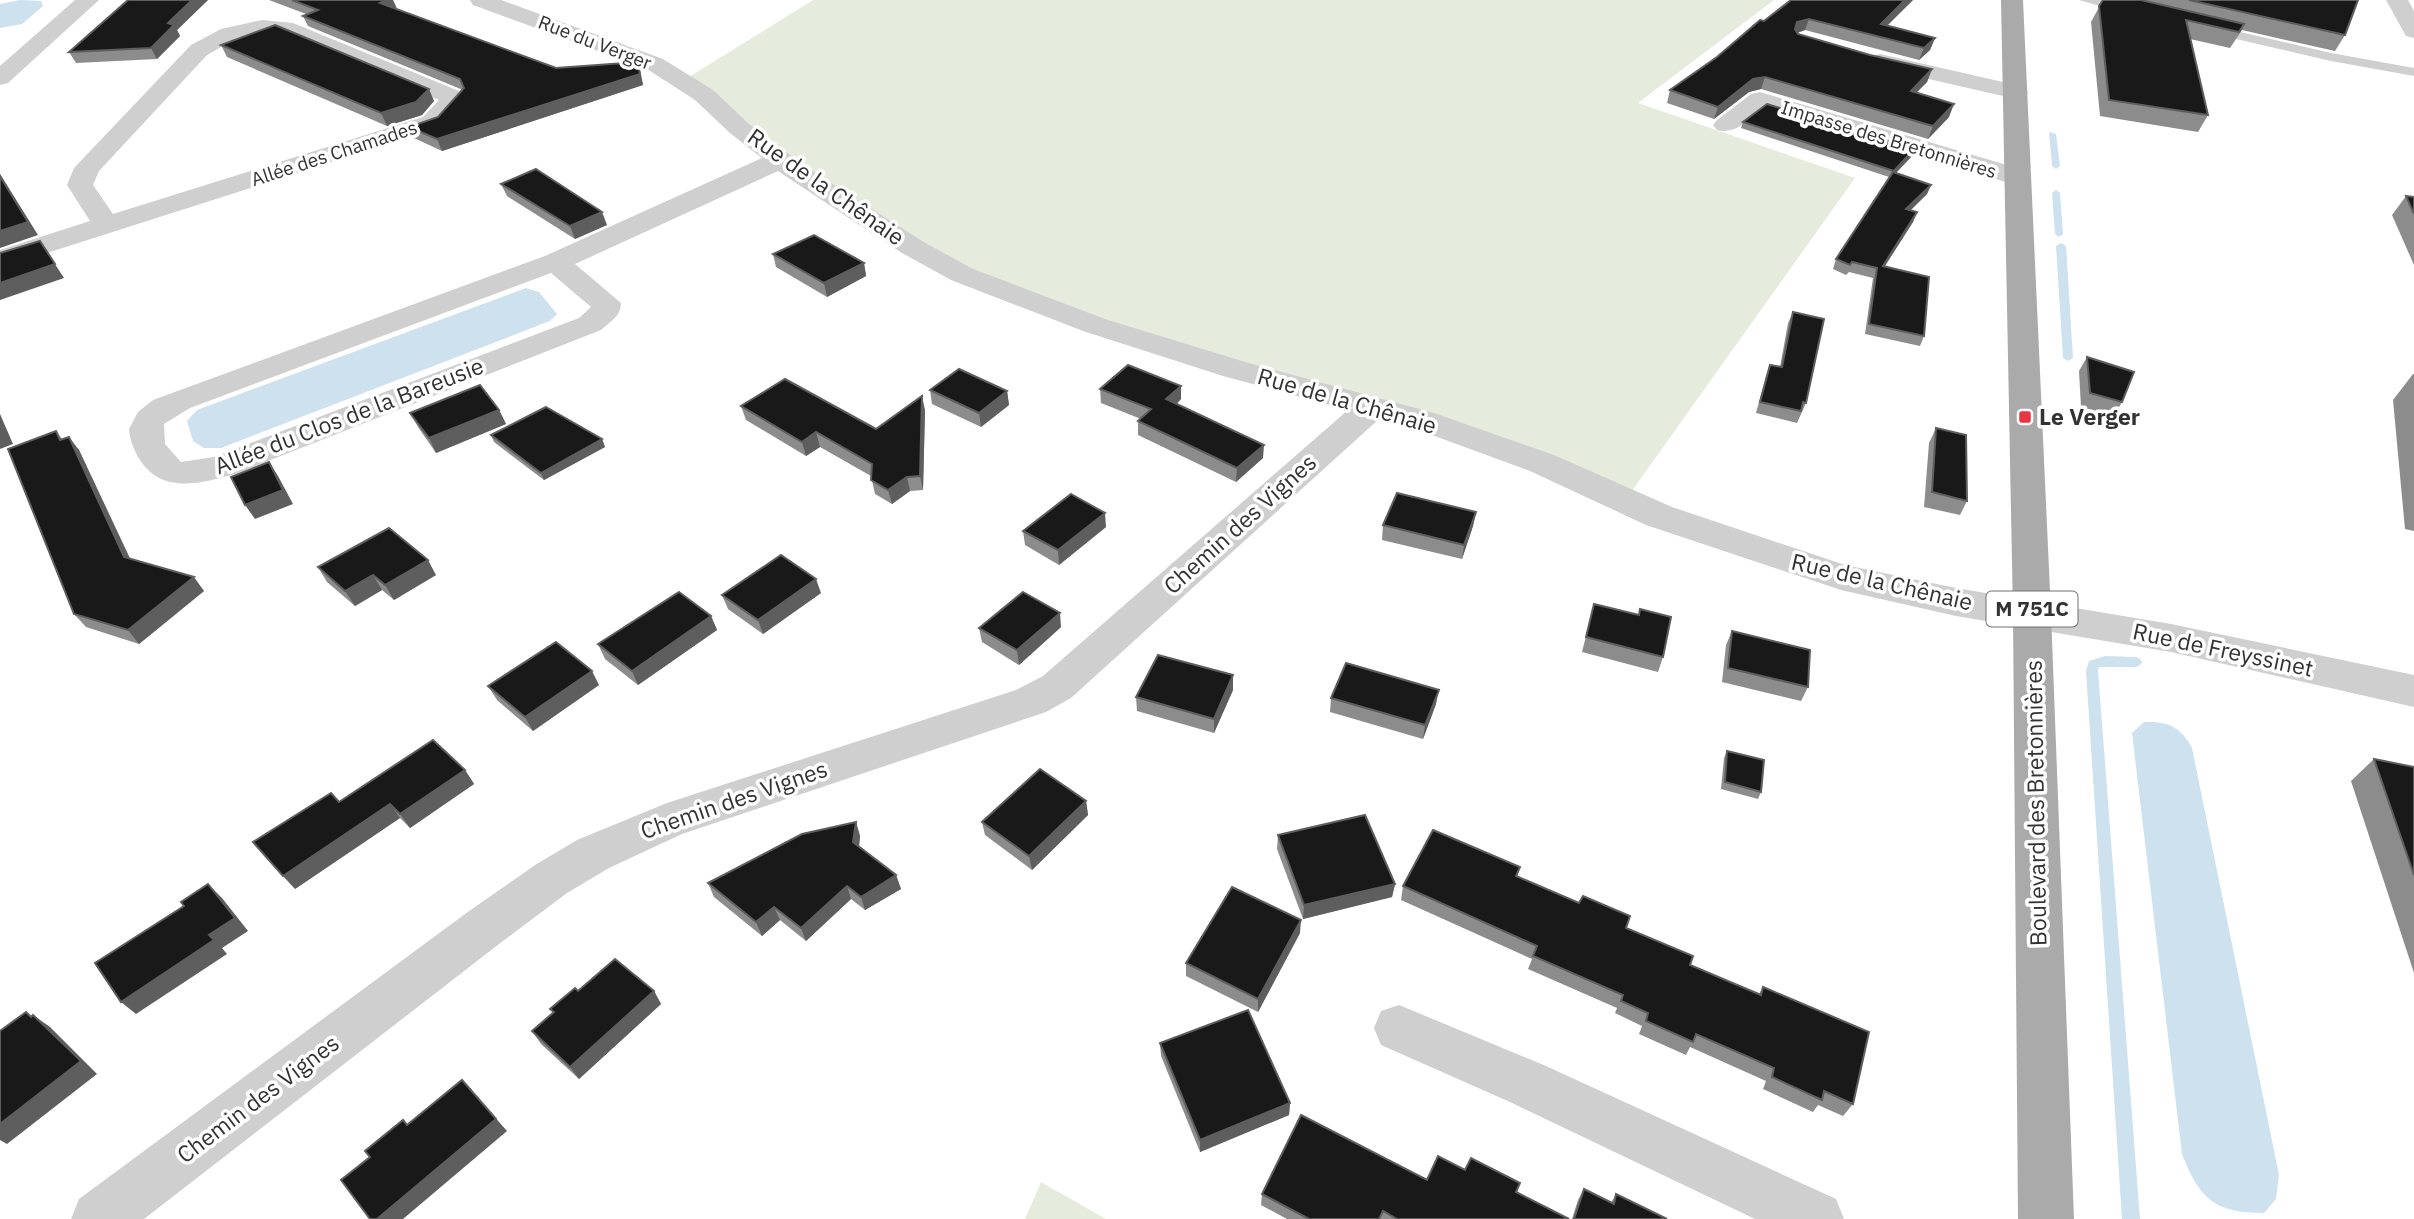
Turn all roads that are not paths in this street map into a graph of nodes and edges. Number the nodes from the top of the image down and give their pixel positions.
1 (88, 0) edge
2 (481, 0) edge
3 (2012, 0) edge
4 (2085, 0) edge
5 (2397, 0) edge
6 (2140, 13) edge
7 (2194, 25) edge
8 (2414, 30) edge
9 (1853, 54) edge
10 (2414, 72) edge
11 (0, 78) edge
12 (2016, 92) junction
13 (704, 95) joint
14 (1726, 125) dead end
15 (780, 160) junction
16 (2018, 177) junction
17 (106, 225) junction
18 (0, 259) edge
19 (555, 262) junction
20 (1373, 405) junction
21 (2032, 613) junction
22 (2414, 691) edge
23 (1399, 1028) dead end
24 (99, 1219) edge
25 (1816, 1219) edge
26 (2046, 1219) edge

1 - 11 street
2 - 13 street, Rue du Verger
3 - 12 main road, Boulevard des Bretonnières / M 751C
4 - 6 lane
5 - 8 street
7 - 10 lane
9 - 12 street
12 - 16 main road, Boulevard des Bretonnières / M 751C
13 - 15 street, Rue de la Chênaie
14 - 16 street, Impasse des Bretonnières
15 - 19 street, Allée du Clos de la Bareusie
15 - 20 street, Rue de la Chênaie
16 - 21 main road, Boulevard des Bretonnières / M 751C
17 - 17 street, Allée des Chamades
17 - 18 street, Allée des Chamades
19 - 19 street, Allée du Clos de la Bareusie
20 - 21 street, Rue de la Chênaie
20 - 24 street, Chemin des Vignes
21 - 22 street, Rue de Freyssinet
21 - 26 main road, Boulevard des Bretonnières / M 751C
23 - 25 street

